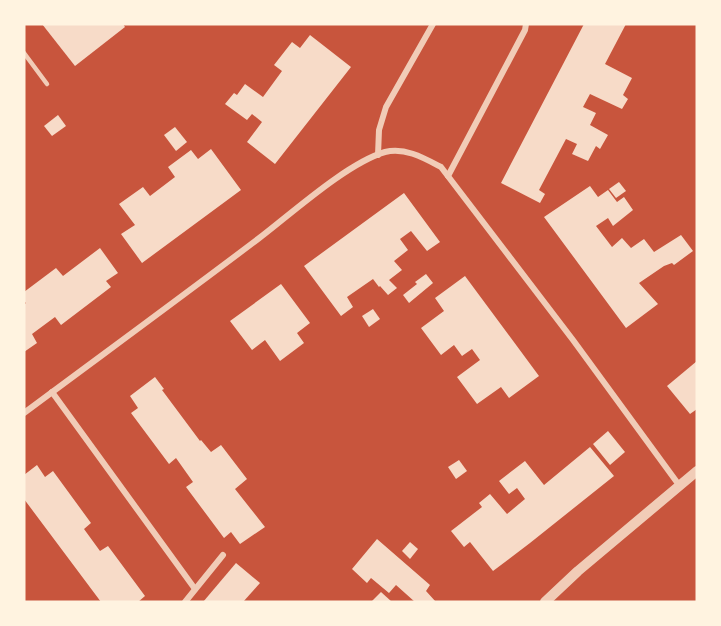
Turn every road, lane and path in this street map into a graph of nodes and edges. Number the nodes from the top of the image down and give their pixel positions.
1 (433, 24) edge
2 (526, 24) edge
3 (24, 52) edge
4 (47, 84) dead end
5 (378, 155) junction
6 (448, 176) junction
7 (52, 392) junction
8 (24, 413) edge
9 (697, 471) edge
10 (679, 485) junction
11 (223, 555) dead end
12 (195, 589) junction
13 (185, 602) edge
14 (545, 602) edge

1 - 5 street
2 - 6 street
3 - 4 lane
5 - 6 street
5 - 7 street
6 - 10 street
7 - 8 street
7 - 12 street
9 - 10 street
10 - 14 street
11 - 12 street
12 - 13 street

